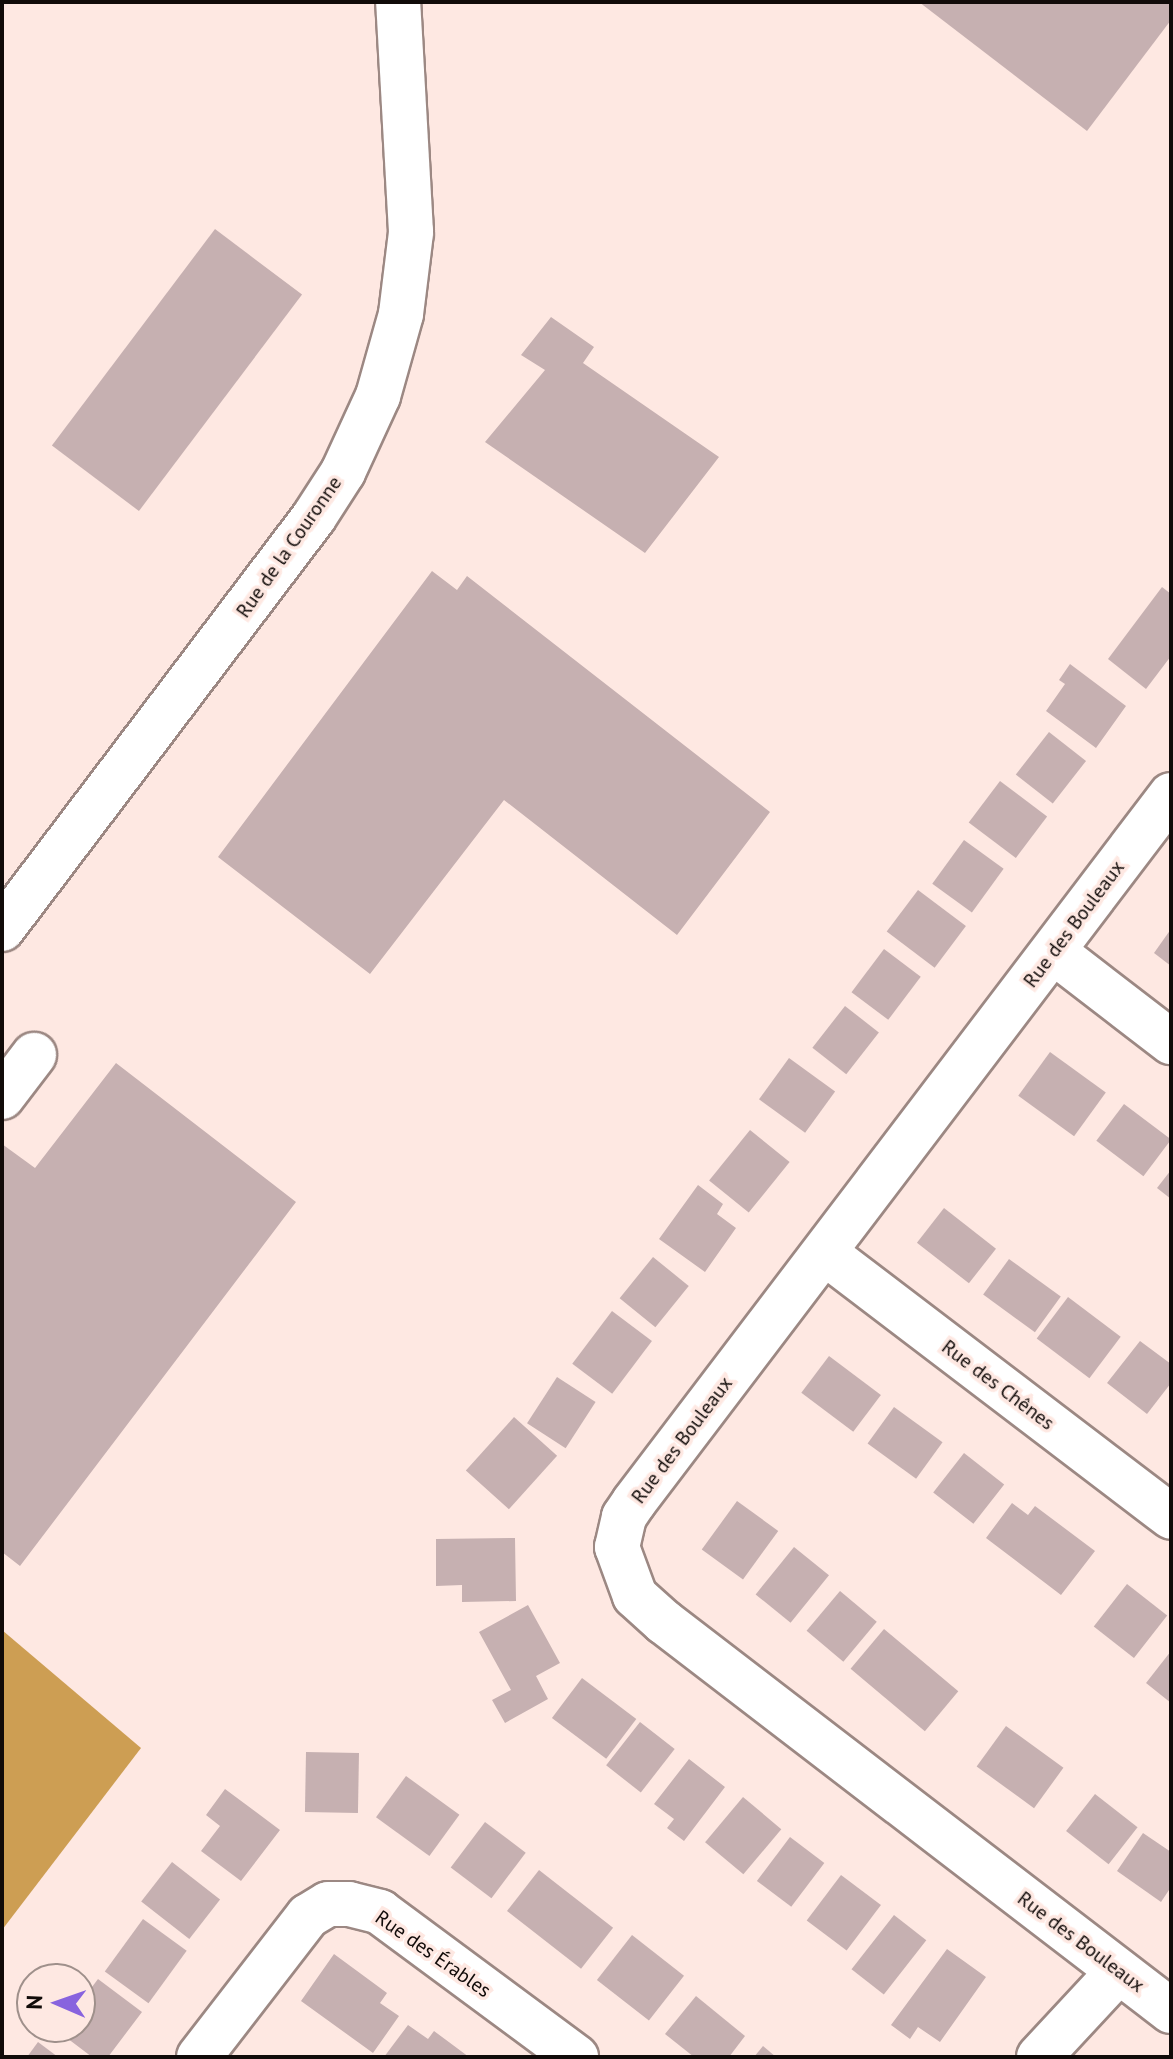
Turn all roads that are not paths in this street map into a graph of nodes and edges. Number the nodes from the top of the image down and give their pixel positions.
1 (398, 2) edge
2 (1171, 795) edge
3 (2, 929) edge
4 (1054, 952) junction
5 (1171, 1042) edge
6 (34, 1055) dead end
7 (2, 1097) edge
8 (825, 1253) junction
9 (1171, 1517) edge
10 (1119, 1971) junction
11 (1171, 2011) edge
12 (199, 2057) edge
13 (576, 2057) edge
14 (1039, 2057) edge

1 - 3 street, Rue de la Couronne
2 - 4 street, Rue des Bouleaux
4 - 5 street
4 - 8 street, Rue des Bouleaux
6 - 7 street
8 - 9 street, Rue des Chênes
8 - 10 street, Rue des Bouleaux
10 - 11 street, Rue des Bouleaux
10 - 14 street
12 - 13 street, Rue des Érables

